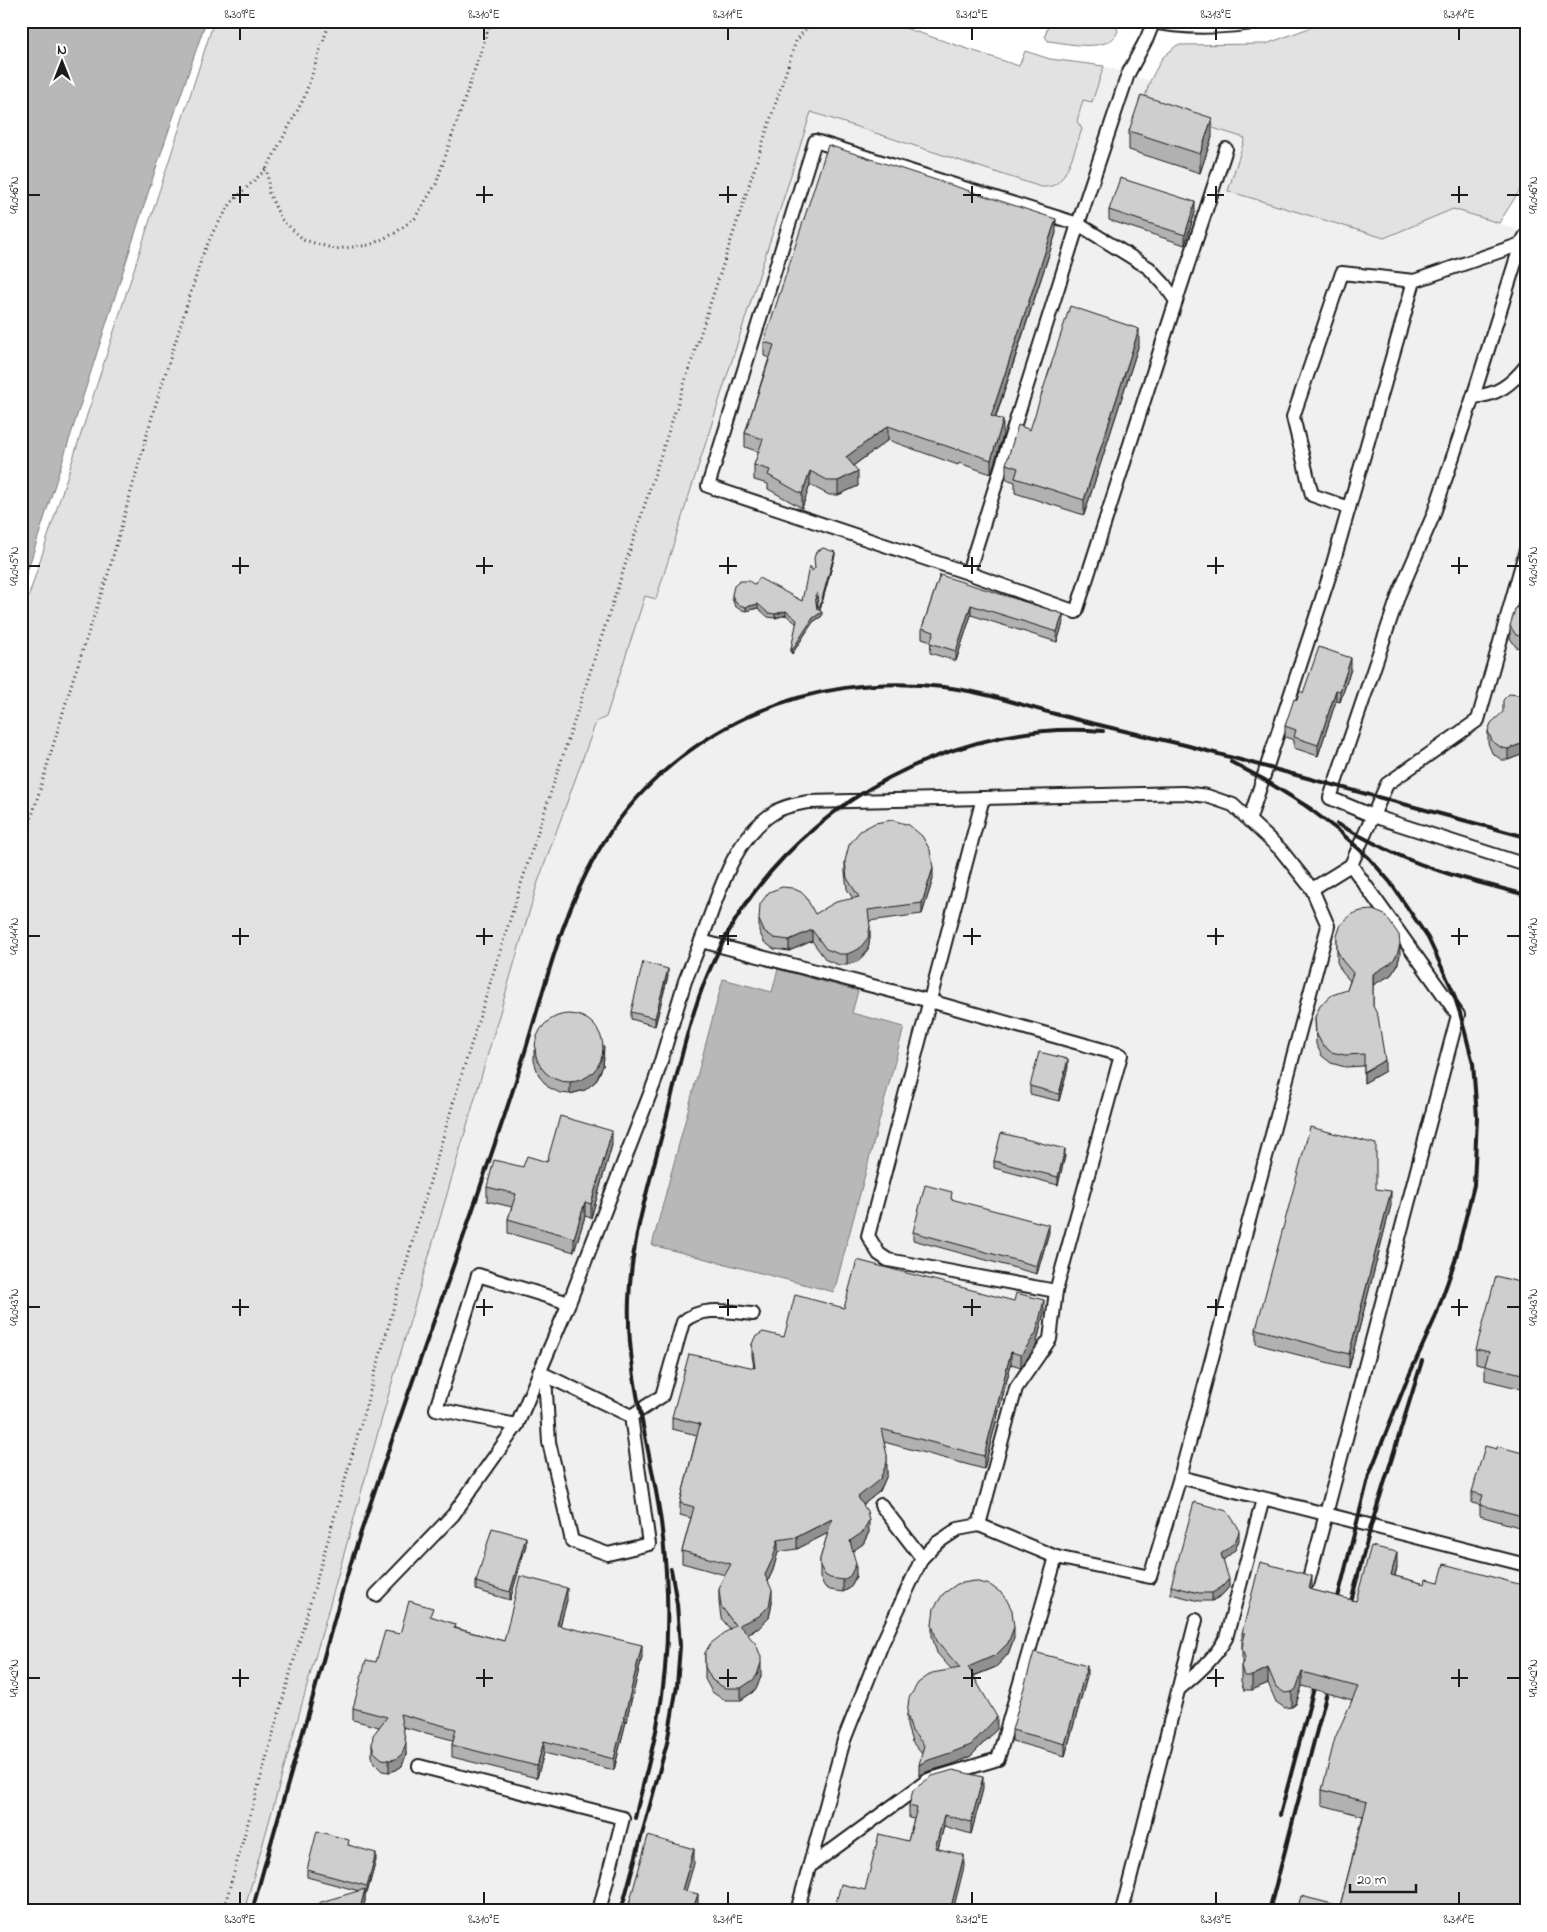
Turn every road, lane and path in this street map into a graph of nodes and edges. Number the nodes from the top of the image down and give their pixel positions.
1 (330, 21) edge
2 (491, 21) edge
3 (812, 21) edge
4 (1265, 21) edge
5 (1150, 22) edge
6 (1226, 149) dead end
7 (267, 168) junction
8 (1078, 224) junction
9 (1524, 243) edge
10 (1414, 282) junction
11 (1176, 302) junction
12 (1526, 366) edge
13 (1473, 397) junction
14 (1349, 508) junction
15 (1526, 550) edge
16 (968, 573) junction
17 (983, 798) junction
18 (1373, 816) junction
19 (1249, 821) junction
20 (21, 862) edge
21 (1352, 865) junction
22 (1526, 865) edge
23 (1312, 889) junction
24 (701, 941) junction
25 (930, 1001) junction
26 (1056, 1291) junction
27 (569, 1303) junction
28 (753, 1314) dead end
29 (542, 1374) junction
30 (630, 1416) junction
31 (517, 1425) junction
32 (1180, 1477) junction
33 (1264, 1499) junction
34 (881, 1505) dead end
35 (1326, 1515) junction
36 (979, 1525) junction
37 (1056, 1557) junction
38 (922, 1558) junction
39 (1526, 1565) edge
40 (1308, 1582) edge
41 (376, 1595) dead end
42 (1196, 1620) dead end
43 (1179, 1688) junction
44 (419, 1766) dead end
45 (810, 1867) junction
46 (223, 1911) edge
47 (599, 1911) edge
48 (797, 1911) edge
49 (1122, 1911) edge

1 - 7 path
2 - 7 path
3 - 46 path
4 - 5 lane
5 - 8 lane
6 - 11 lane
7 - 20 path
8 - 11 lane
8 - 16 lane
8 - 16 lane
9 - 10 lane
9 - 13 lane
10 - 14 lane
10 - 14 lane
11 - 16 lane
12 - 13 lane
13 - 18 lane
14 - 19 lane
15 - 18 lane
17 - 19 lane
17 - 24 lane
17 - 25 lane
18 - 21 lane
18 - 22 lane
19 - 23 lane
21 - 23 lane
21 - 35 lane
23 - 32 lane
24 - 25 lane
24 - 27 lane
25 - 26 lane
25 - 26 lane
26 - 36 lane
27 - 29 lane
27 - 31 lane
28 - 30 lane
29 - 30 lane
29 - 30 lane
29 - 31 lane
31 - 41 lane
32 - 33 lane
32 - 37 lane
33 - 35 lane
33 - 43 lane
34 - 38 lane
35 - 39 lane
35 - 40 lane
36 - 37 lane
36 - 38 lane
37 - 45 lane
38 - 45 lane
42 - 43 lane
43 - 49 lane
44 - 47 lane
45 - 48 lane

